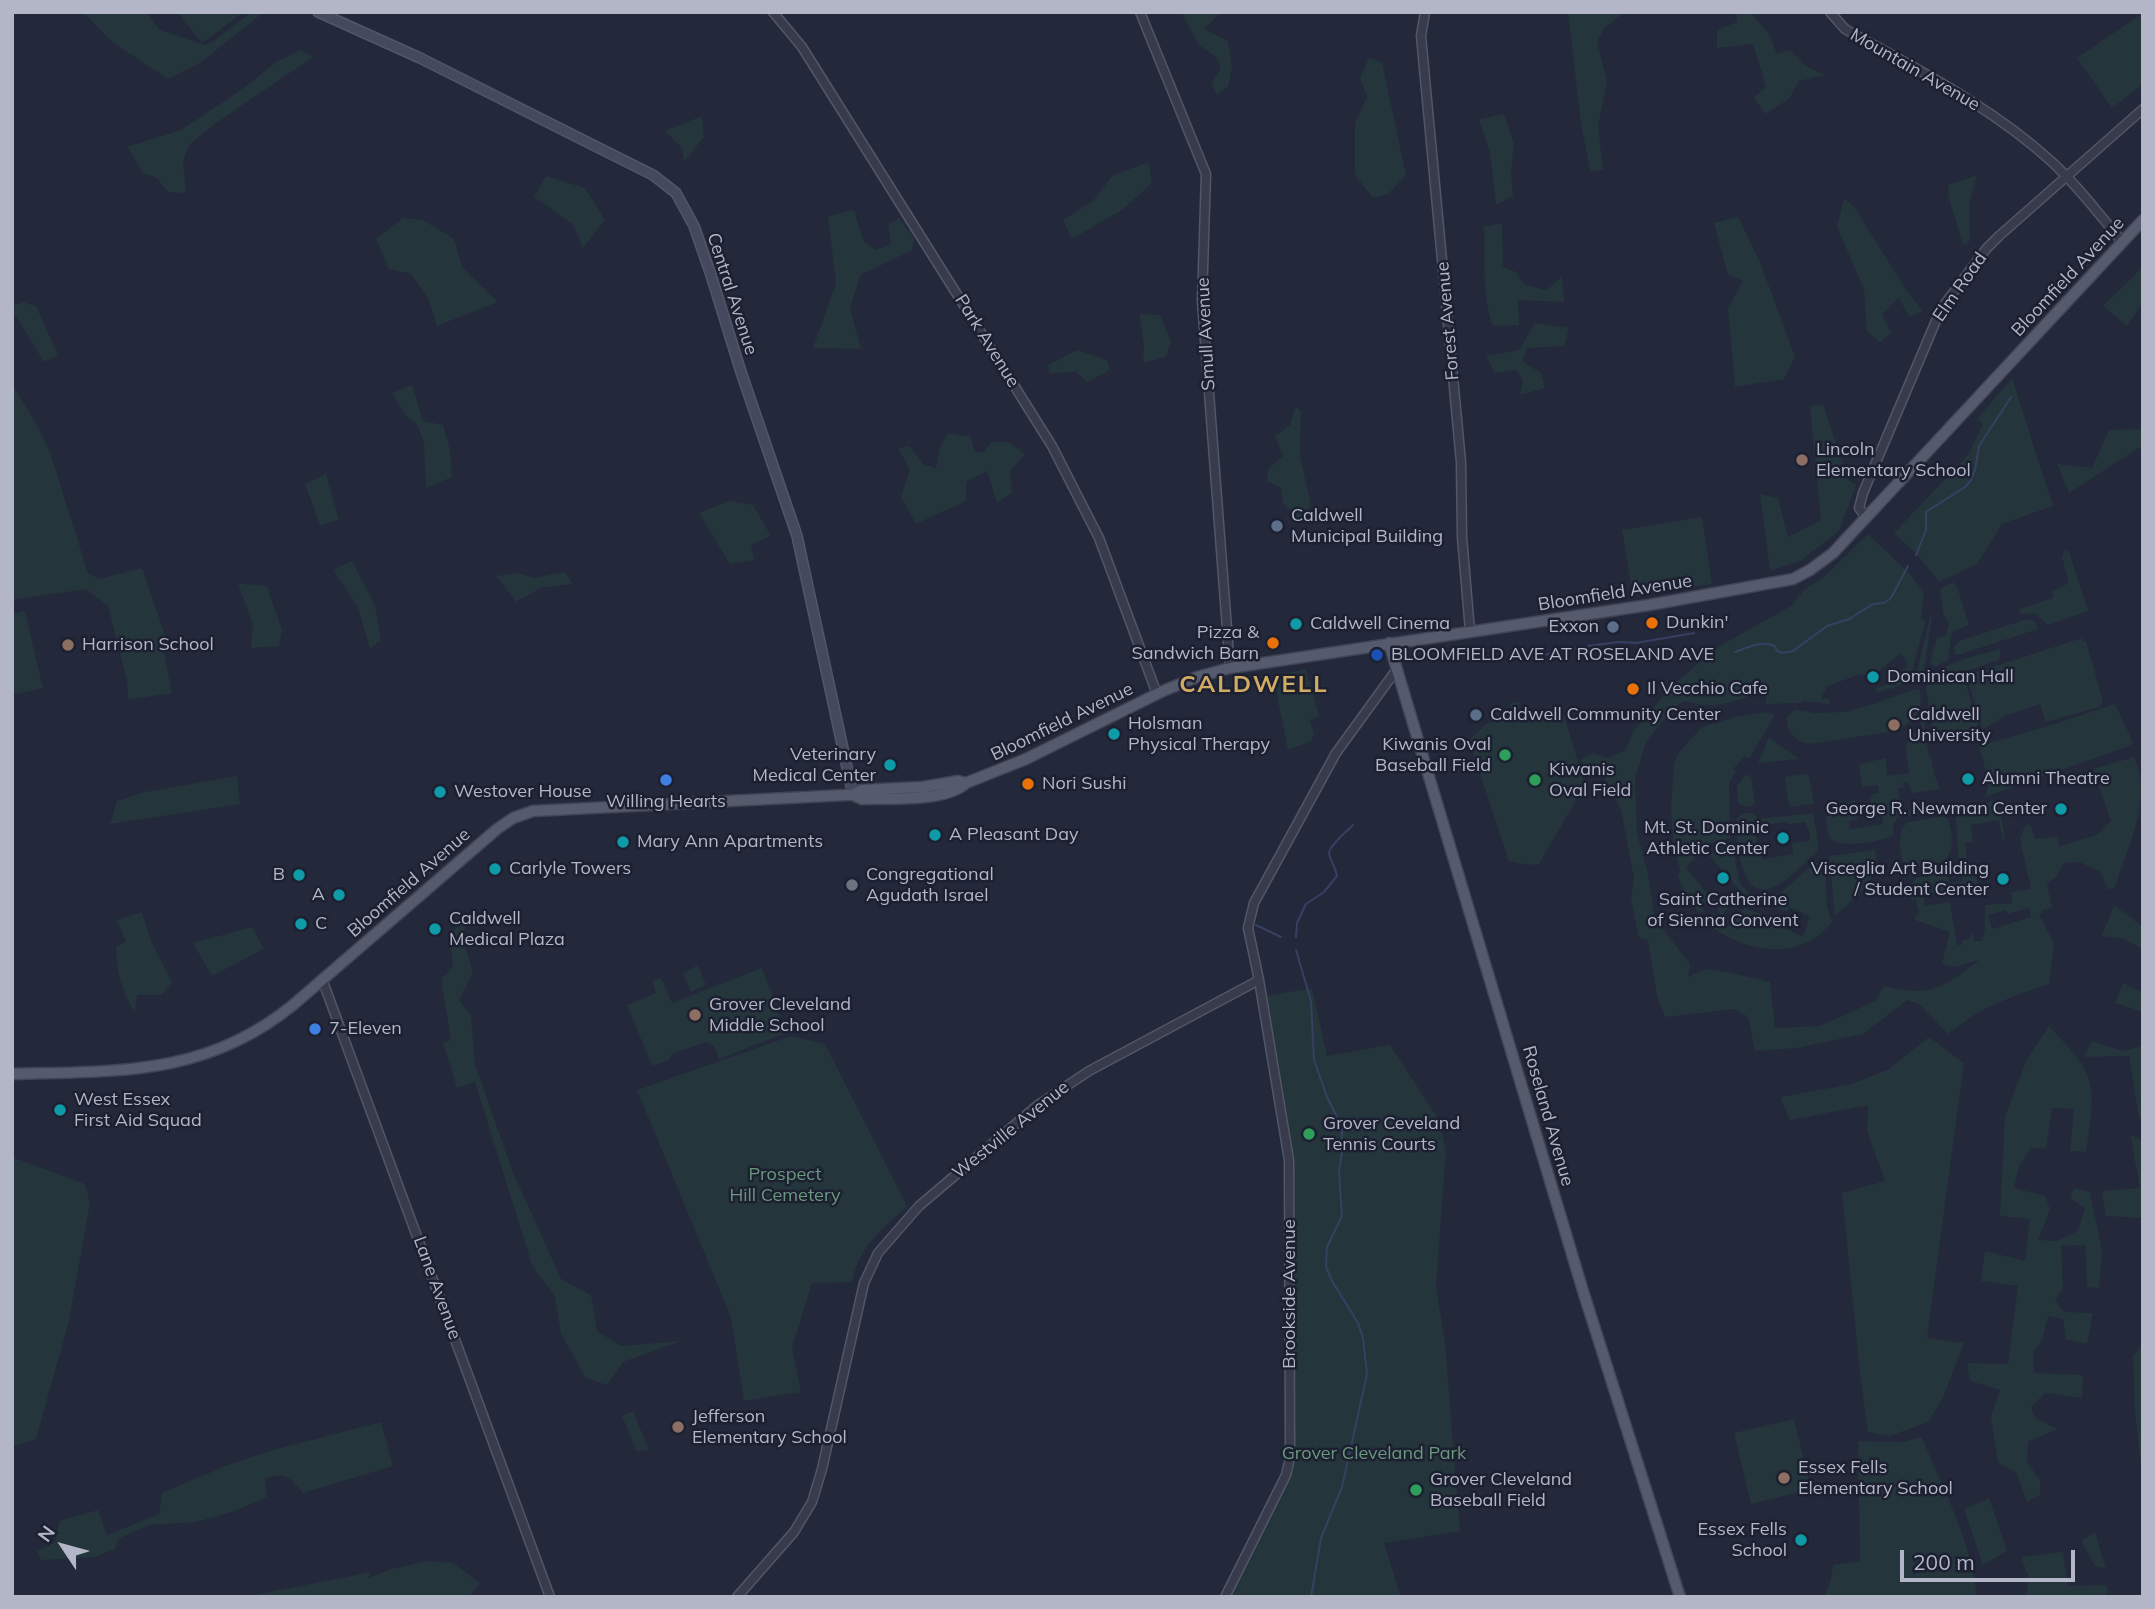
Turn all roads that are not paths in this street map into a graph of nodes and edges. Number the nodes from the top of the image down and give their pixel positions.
1 (318, 12) edge
2 (773, 12) edge
3 (1140, 12) edge
4 (1425, 12) edge
5 (1830, 12) edge
6 (2143, 110) edge
7 (2065, 177) junction
8 (2143, 220) edge
9 (2122, 242) junction
10 (1866, 517) junction
11 (1470, 631) junction
12 (1390, 643) junction
13 (1230, 668) junction
14 (1397, 669) junction
15 (1157, 694) junction
16 (853, 795) junction
17 (322, 979) junction
18 (1259, 980) junction
19 (12, 1074) edge
20 (550, 1597) edge
21 (737, 1597) edge
22 (1226, 1597) edge
23 (1680, 1597) edge

1 - 16 main road, Central Avenue
2 - 15 street, Park Avenue
3 - 13 street, Smull Avenue
4 - 11 street, Forest Avenue
5 - 7 street, Mountain Avenue
6 - 7 street, Elm Road
7 - 9 street, Mountain Avenue
7 - 10 street, Elm Road
8 - 9 main road, Bloomfield Avenue
9 - 10 main road, Bloomfield Avenue
10 - 11 main road, Bloomfield Avenue
11 - 12 main road, Bloomfield Avenue
12 - 13 main road, Bloomfield Avenue
12 - 14 main road, Roseland Avenue
13 - 15 main road, Bloomfield Avenue
14 - 18 street
14 - 23 main road, Roseland Avenue
15 - 16 main road, Bloomfield Avenue
16 - 17 main road, Bloomfield Avenue
17 - 19 main road, Bloomfield Avenue
17 - 20 street, Lane Avenue
18 - 21 street, Westville Avenue
18 - 22 street, Brookside Avenue

